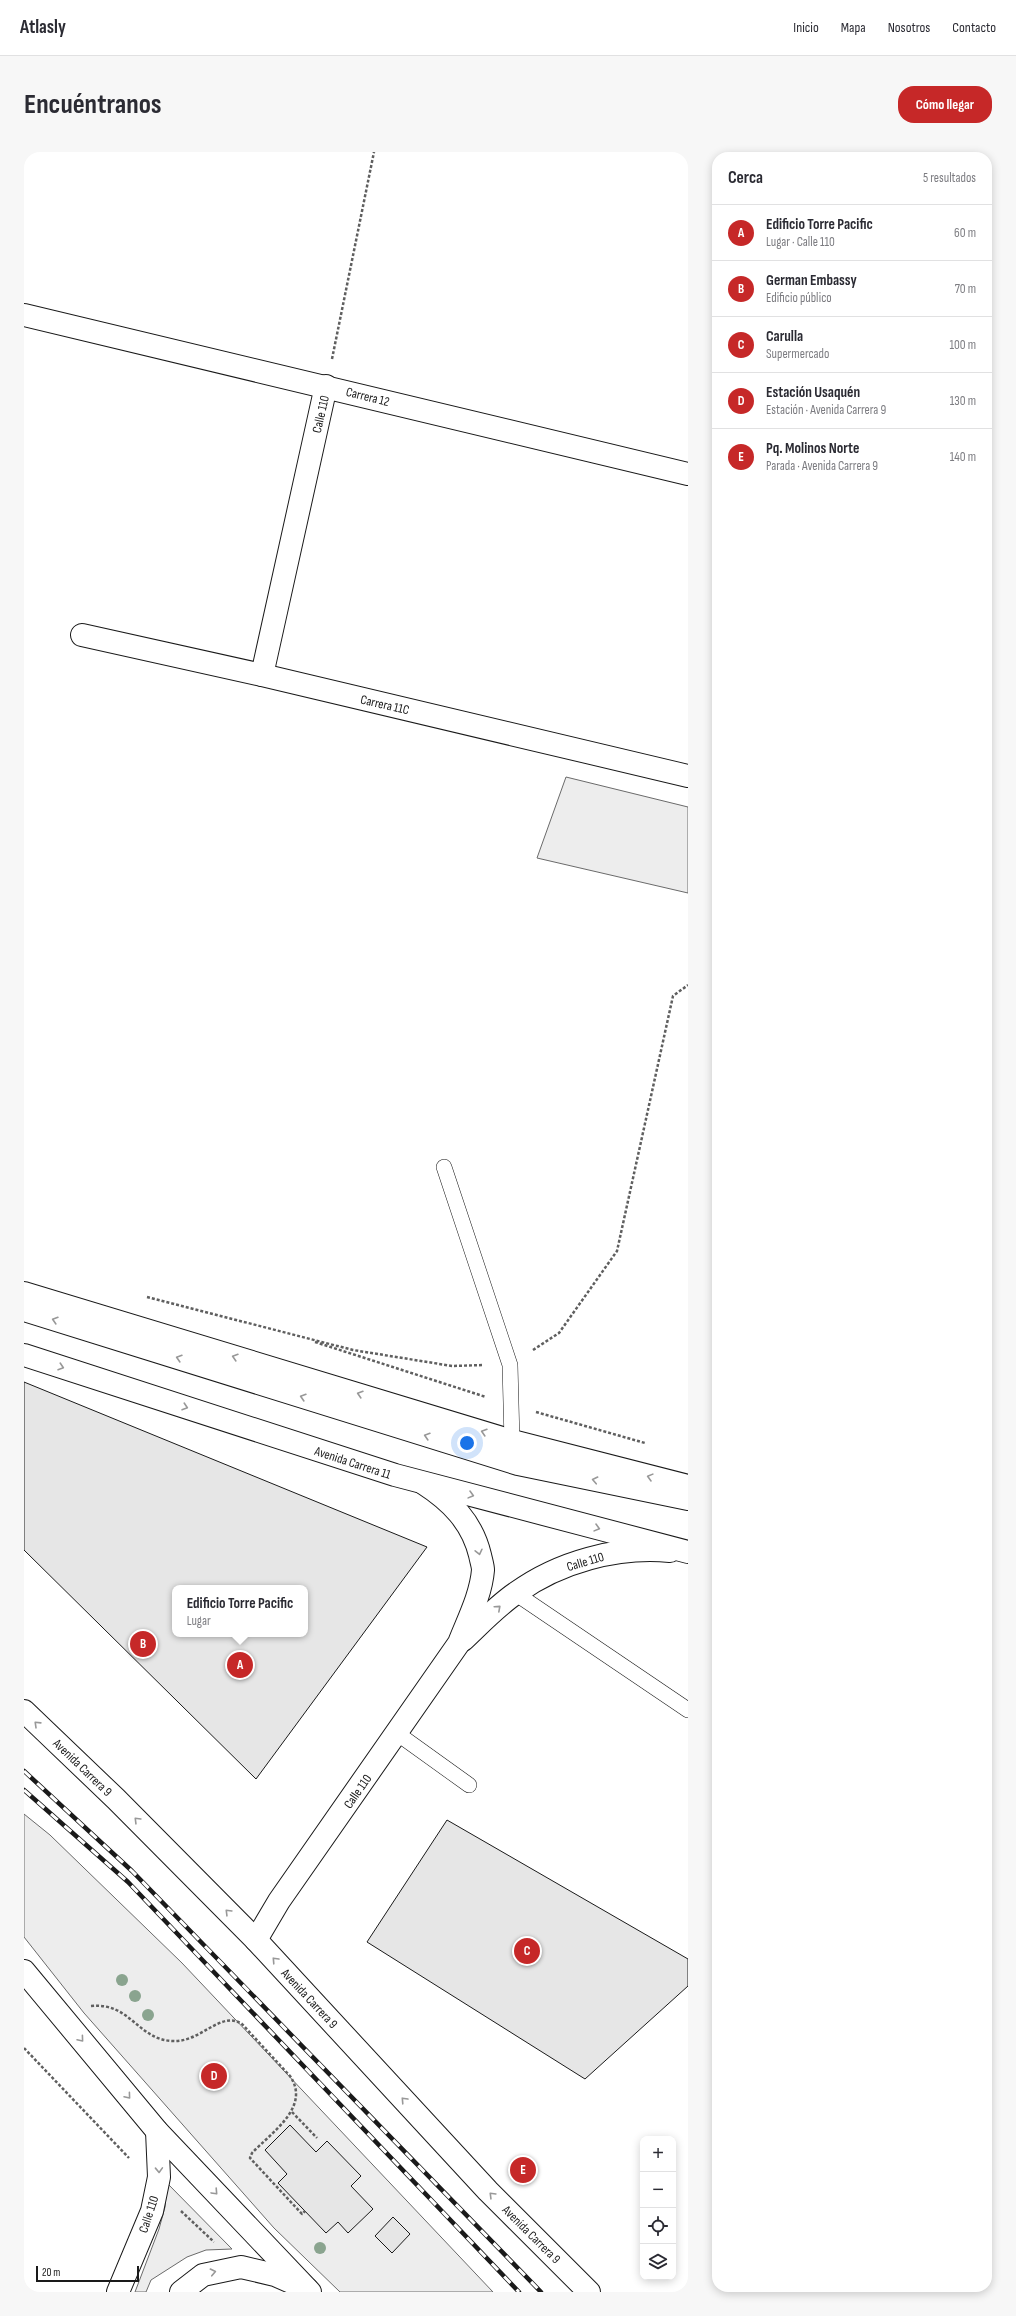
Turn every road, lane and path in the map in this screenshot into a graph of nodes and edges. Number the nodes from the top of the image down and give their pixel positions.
1 (374, 152) edge
2 (24, 315) edge
3 (326, 386) junction
4 (688, 474) edge
5 (82, 635) dead end
6 (262, 675) junction
7 (688, 776) edge
8 (688, 985) edge
9 (444, 1167) dead end
10 (24, 1294) edge
11 (145, 1297) dead end
12 (24, 1310) edge
13 (24, 1355) edge
14 (510, 1365) junction
15 (512, 1441) junction
16 (420, 1482) junction
17 (688, 1486) edge
18 (688, 1499) edge
19 (688, 1552) edge
20 (515, 1593) junction
21 (459, 1643) junction
22 (688, 1710) edge
23 (24, 1711) edge
24 (398, 1734) junction
25 (469, 1785) dead end
26 (256, 1940) junction
27 (24, 1971) edge
28 (24, 1986) edge
29 (59, 2013) junction
30 (292, 2112) junction
31 (157, 2131) junction
32 (317, 2138) dead end
33 (305, 2212) dead end
34 (309, 2291) edge
35 (118, 2292) edge
36 (180, 2292) edge
37 (589, 2292) edge

1 - 3 path, Calle 110
2 - 3 main road, Carrera 12
3 - 4 main road, Carrera 12
3 - 6 main road, Calle 110
5 - 6 main road, Carrera 11C
6 - 7 main road, Carrera 11C
8 - 14 path
9 - 14 lane
15 -> 10 main road
11 - 14 path
18 -> 12 main road
13 -> 16 main road, Avenida Carrera 11
14 - 15 lane
17 -> 15 main road
16 -> 19 main road, Avenida Carrera 11
16 -> 21 main road, Calle 110
19 - 20 main road, Calle 110
21 -> 20 main road, Calle 110
20 - 22 lane
21 - 24 main road, Calle 110
26 -> 23 main road, Avenida Carrera 9
24 - 25 lane
24 - 26 main road, Calle 110
37 -> 26 main road, Avenida Carrera 9
27 - 29 main road
28 - 29 main road
29 - 30 path
29 -> 31 main road
30 - 32 path
30 - 33 path
31 -> 34 main road
31 -> 35 main road, Calle 110
36 -> 34 main road

